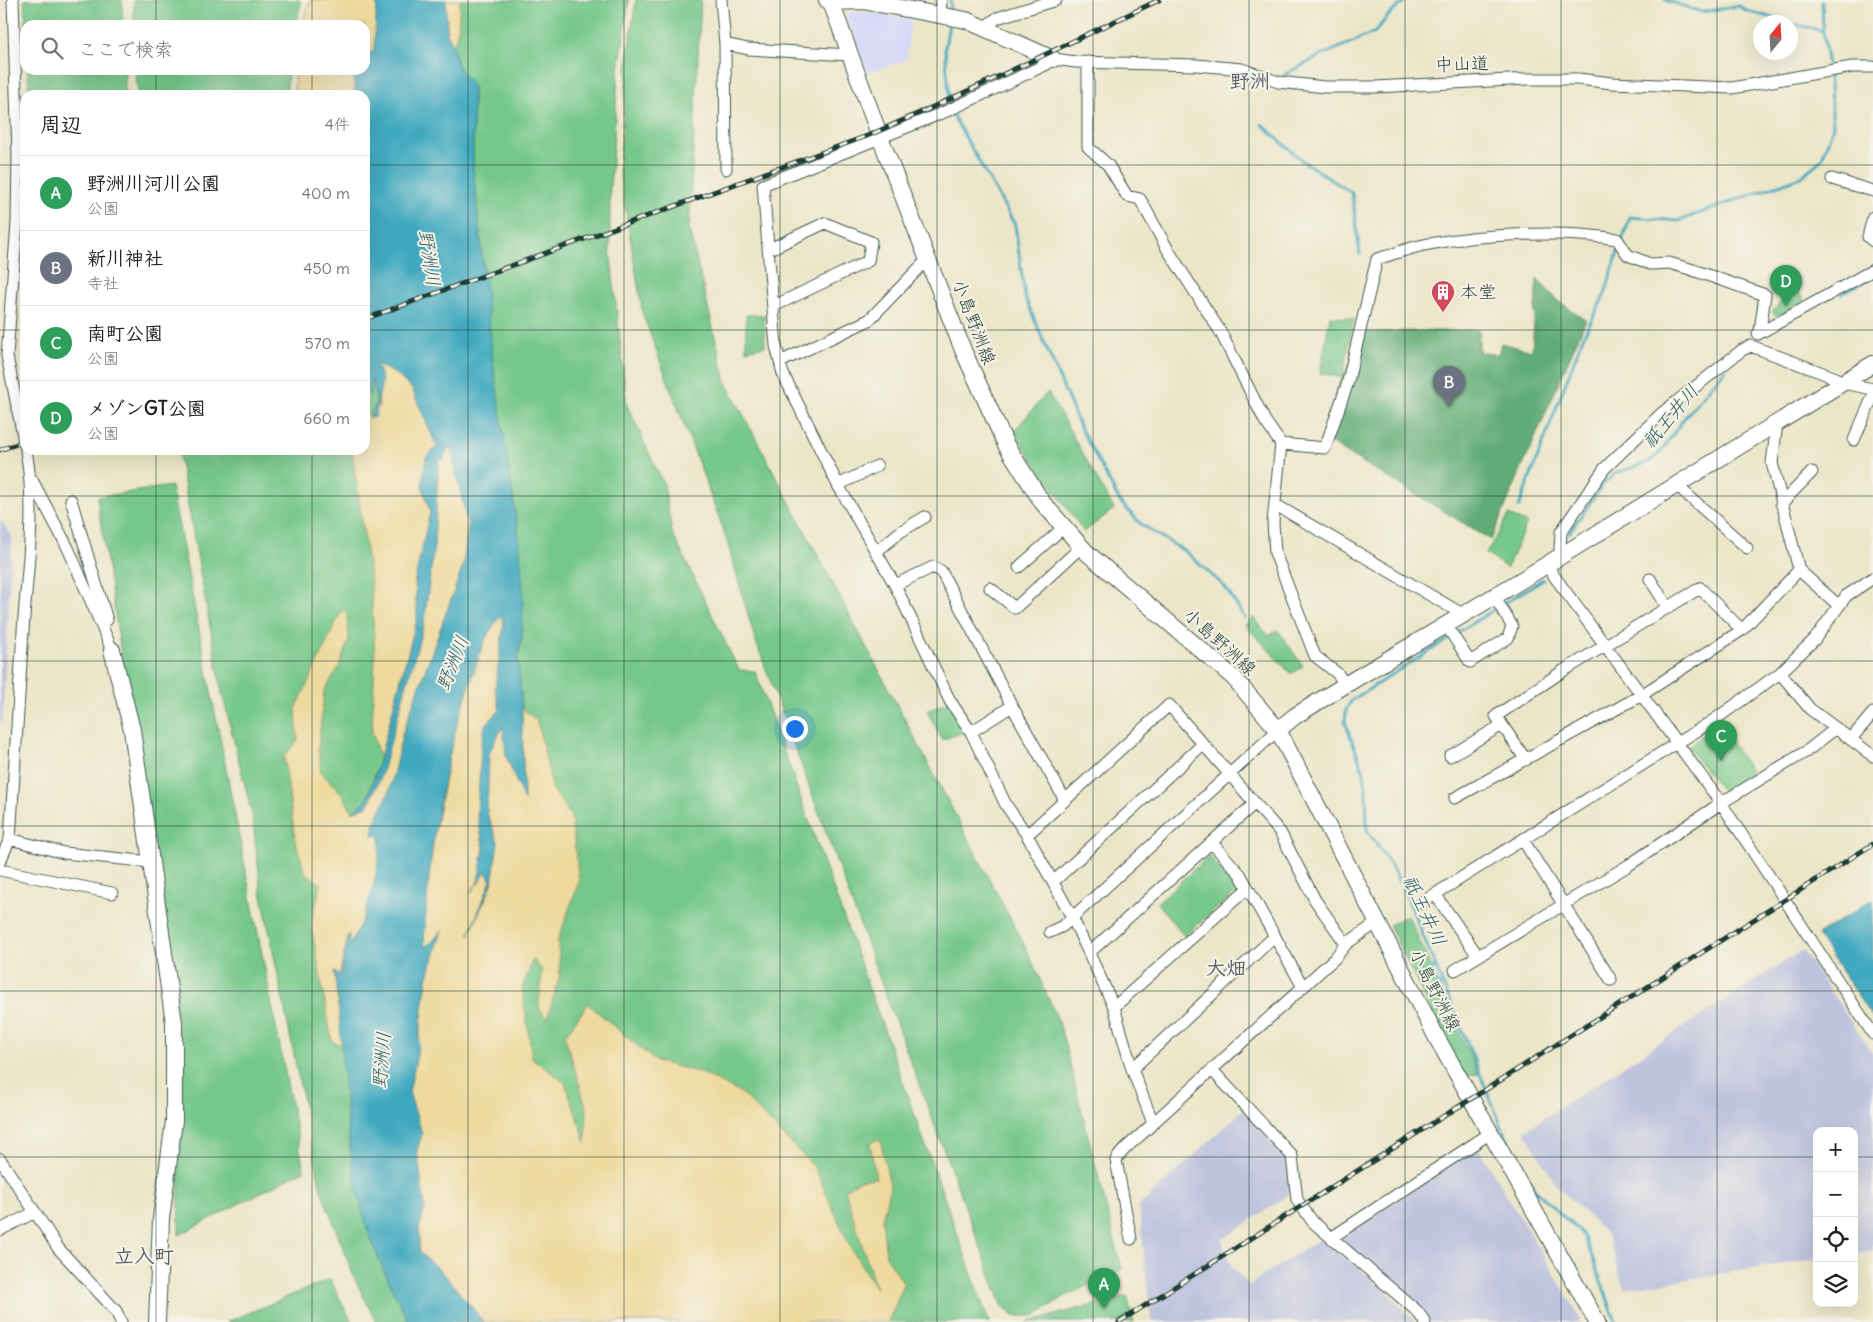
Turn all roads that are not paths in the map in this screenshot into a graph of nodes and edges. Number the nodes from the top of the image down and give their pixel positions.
1 (13, 0) edge
2 (721, 0) edge
3 (1056, 0) edge
4 (829, 1) edge
5 (945, 12) edge
6 (985, 27) junction
7 (725, 44) junction
8 (850, 55) junction
9 (1053, 59) junction
10 (1088, 62) junction
11 (1873, 67) edge
12 (880, 137) junction
13 (726, 169) dead end
14 (1832, 179) dead end
15 (1873, 191) edge
16 (1873, 217) edge
17 (1873, 241) edge
18 (770, 249) junction
19 (930, 262) junction
20 (1873, 270) edge
21 (774, 306) junction
22 (1760, 331) junction
23 (1752, 346) junction
24 (780, 362) junction
25 (1873, 364) edge
26 (1843, 383) junction
27 (1873, 389) edge
28 (1873, 396) edge
29 (20, 421) edge
30 (1777, 423) junction
31 (1854, 440) dead end
32 (1281, 444) junction
33 (27, 455) edge
34 (877, 466) dead end
35 (1812, 472) dead end
36 (30, 476) junction
37 (838, 485) junction
38 (1682, 490) dead end
39 (71, 500) dead end
40 (1781, 504) junction
41 (1276, 505) junction
42 (925, 517) dead end
43 (1064, 527) junction
44 (1081, 547) junction
45 (1747, 548) dead end
46 (876, 552) junction
47 (1562, 555) junction
48 (1546, 565) junction
49 (1019, 567) dead end
50 (1799, 570) junction
51 (1873, 578) edge
52 (1650, 579) dead end
53 (895, 585) junction
54 (990, 588) dead end
55 (1498, 603) junction
56 (1838, 604) junction
57 (1668, 608) junction
58 (1464, 615) junction
59 (112, 630) dead end
60 (1742, 630) junction
61 (1451, 632) junction
62 (1604, 646) junction
63 (112, 650) joint
64 (1780, 673) junction
65 (1345, 685) junction
66 (1640, 696) junction
67 (1012, 706) junction
68 (1873, 713) edge
69 (1502, 725) junction
70 (1836, 728) junction
71 (1278, 730) junction
72 (971, 732) junction
73 (1851, 738) junction
74 (1203, 744) junction
75 (1676, 744) junction
76 (1450, 756) dead end
77 (1873, 756) edge
78 (1526, 760) junction
79 (1229, 774) junction
80 (1455, 798) dead end
81 (1065, 800) junction
82 (1255, 803) junction
83 (1721, 803) junction
84 (6, 816) edge
85 (1027, 835) junction
86 (10, 840) junction
87 (1524, 840) junction
88 (1212, 843) junction
89 (0, 861) edge
90 (151, 862) junction
91 (0, 870) edge
92 (1053, 882) junction
93 (1248, 888) junction
94 (112, 893) dead end
95 (1436, 894) junction
96 (1421, 903) dead end
97 (1565, 904) junction
98 (1072, 918) junction
99 (1378, 922) junction
100 (1050, 932) dead end
101 (1274, 936) junction
102 (1346, 944) junction
103 (1089, 953) junction
104 (1478, 956) junction
105 (1455, 970) dead end
106 (1610, 980) dead end
107 (1303, 987) junction
108 (1114, 1007) junction
109 (1873, 1034) edge
110 (1132, 1069) junction
111 (1212, 1070) junction
112 (1153, 1123) junction
113 (1488, 1134) junction
114 (0, 1159) edge
115 (35, 1212) junction
116 (0, 1230) edge
117 (1331, 1238) junction
118 (1132, 1239) dead end
119 (121, 1322) edge
120 (157, 1322) edge
121 (1425, 1322) edge
122 (1597, 1322) edge

1 - 29 street
2 - 7 street
3 - 6 street
4 - 5 street
4 - 8 street, 小島野洲線
5 - 6 street
6 - 9 street
7 - 8 street
7 - 13 street
8 - 12 street, 小島野洲線
9 - 10 street, 中山道
9 - 12 street
10 - 11 street, 中山道
10 - 32 street
12 - 18 street
12 - 19 street, 小島野洲線
14 - 15 street
16 - 17 street
18 - 21 street
18 - 21 street
19 - 24 street
19 - 43 street, 小島野洲線
20 - 22 street
21 - 24 street
22 - 23 street
22 - 32 street
23 - 26 street
23 - 47 street
24 - 37 street
25 - 26 street
26 - 27 street
26 - 30 street
28 - 31 street
30 - 40 street
30 - 47 street
32 - 41 street
33 - 36 street
34 - 37 street
35 - 40 street
36 - 63 street
36 - 84 street
37 - 46 street
38 - 45 street
39 - 59 street
40 - 50 street
41 - 58 street
41 - 65 street
42 - 46 street
43 - 44 street, 小島野洲線
43 - 49 street
44 - 54 street
44 - 71 street, 小島野洲線
46 - 53 street
47 - 48 street
48 - 55 street
48 - 62 street
50 - 56 street
50 - 60 street
51 - 56 street
52 - 57 street
53 - 67 street
53 - 72 street
55 - 58 street
55 - 61 street
56 - 64 street
57 - 60 street
57 - 62 street
58 - 61 street
60 - 66 street
61 - 65 street
62 - 66 street
62 - 69 street
63 - 90 street
64 - 70 street
64 - 75 street
65 - 71 street
66 - 75 street
66 - 78 street
67 - 72 street
67 - 81 street
68 - 73 street
69 - 76 street
69 - 78 street
70 - 73 street
70 - 83 street
71 - 79 street
71 - 99 street, 小島野洲線
72 - 85 street
73 - 77 street
74 - 79 street
74 - 81 street
74 - 92 street
75 - 83 street
75 - 87 street
78 - 80 street
79 - 82 street
79 - 98 street
81 - 85 street
82 - 88 street
82 - 102 street
83 - 97 street
83 - 109 street
84 - 86 street
85 - 92 street
86 - 89 street
86 - 90 street
87 - 95 street
87 - 97 street
88 - 93 street
88 - 103 street
90 - 120 street
91 - 94 street
92 - 98 street
93 - 101 street
93 - 108 street
95 - 96 street
95 - 104 street
97 - 104 street
97 - 106 street
98 - 100 street
98 - 103 street
99 - 102 street
99 - 113 street, 小島野洲線
101 - 107 street
101 - 110 street
102 - 107 street
103 - 108 street
104 - 105 street
107 - 111 street
108 - 110 street
110 - 112 street
111 - 112 street
111 - 117 street
112 - 118 street
113 - 117 street
113 - 122 street, 小島野洲線
114 - 115 street
115 - 116 street
115 - 119 street
117 - 121 street

